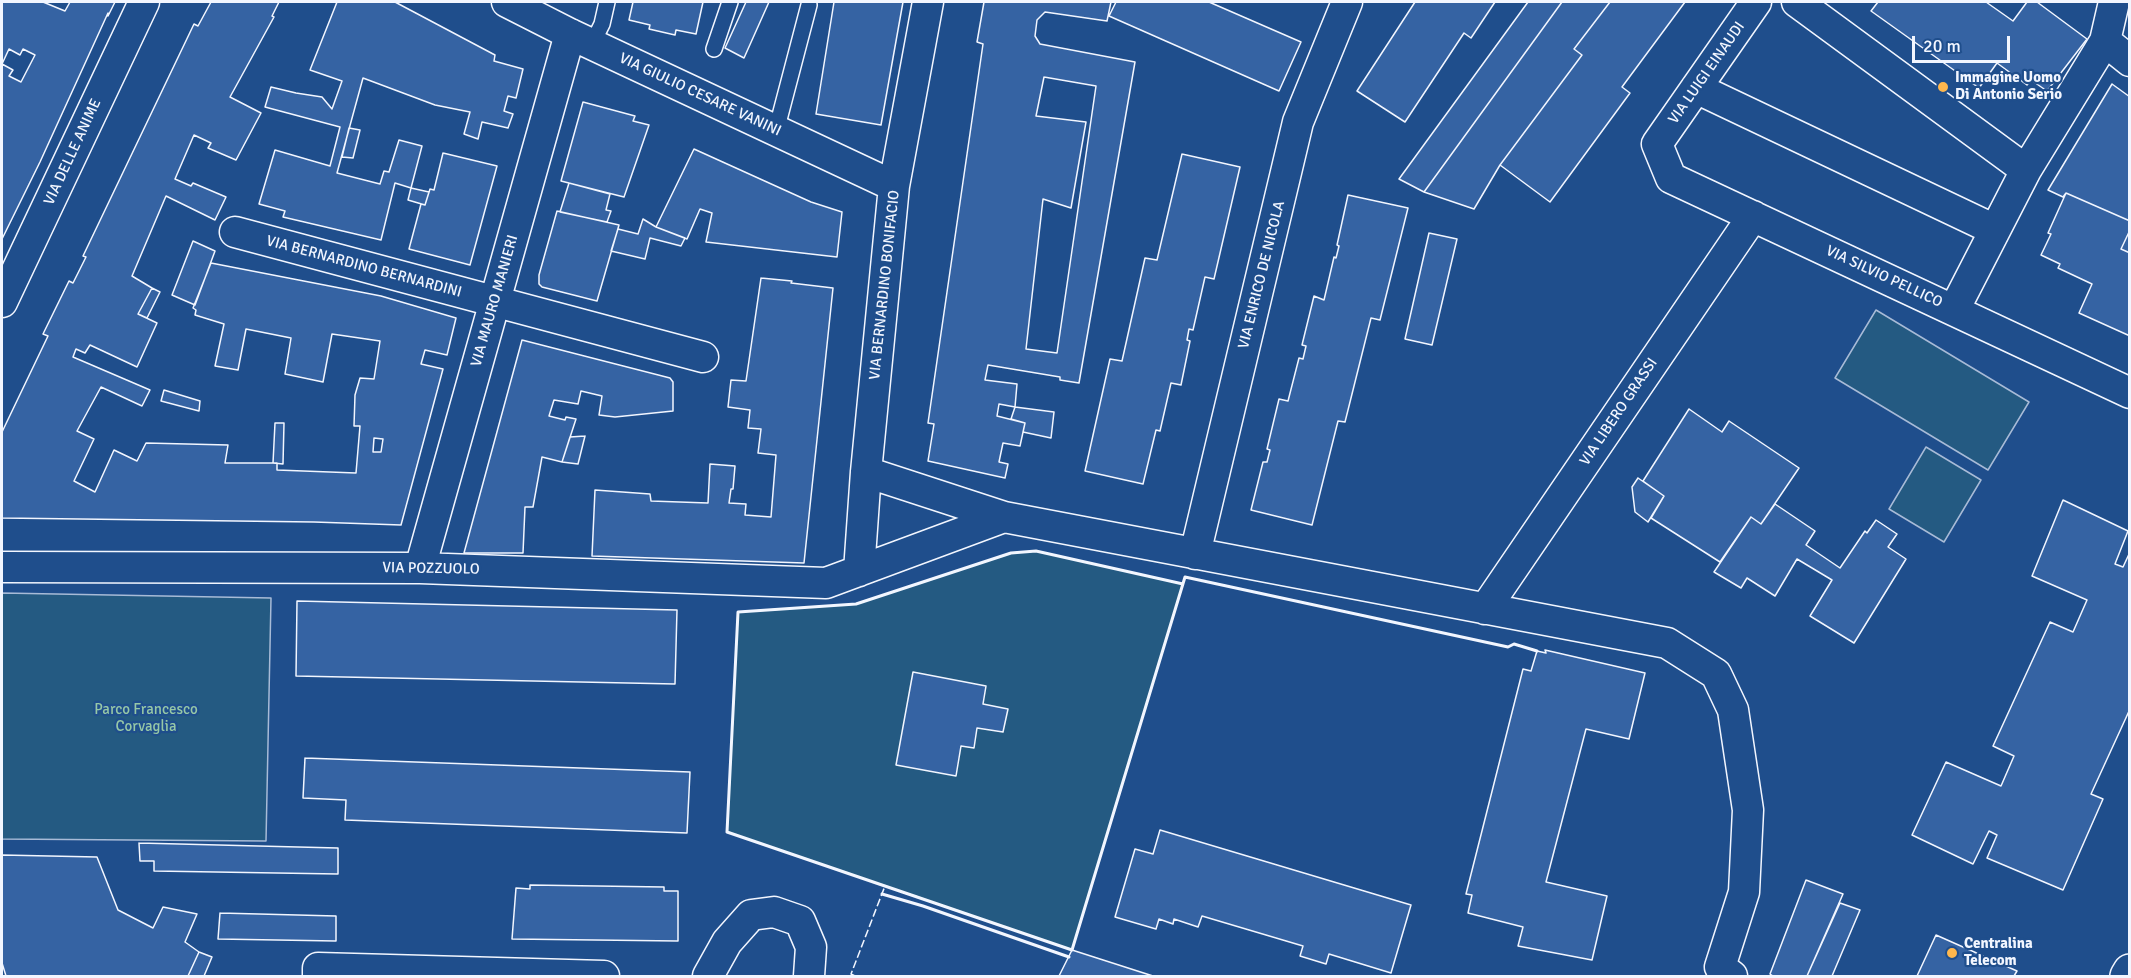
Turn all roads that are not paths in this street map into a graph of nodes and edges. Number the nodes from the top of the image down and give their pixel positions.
1 (144, 2) edge
2 (507, 2) edge
3 (606, 2) edge
4 (730, 2) edge
5 (928, 2) edge
6 (1347, 2) edge
7 (1756, 2) edge
8 (1797, 2) edge
9 (2114, 2) edge
10 (809, 5) dead end
11 (581, 39) junction
12 (2105, 41) junction
13 (714, 50) dead end
14 (2130, 61) edge
15 (1696, 88) junction
16 (776, 130) junction
17 (1657, 144) joint
18 (2026, 170) junction
19 (894, 186) junction
20 (1754, 216) junction
21 (1995, 230) junction
22 (235, 232) dead end
23 (2, 302) edge
24 (495, 302) junction
25 (1954, 310) junction
26 (703, 357) dead end
27 (2130, 393) edge
28 (866, 472) junction
29 (1004, 517) junction
30 (1195, 554) junction
31 (2, 567) edge
32 (420, 568) junction
33 (858, 571) junction
34 (1485, 609) junction
35 (2130, 971) edge
36 (1722, 973) edge
37 (433, 974) edge
38 (318, 976) edge
39 (604, 976) edge
40 (708, 976) edge
41 (809, 976) edge
42 (2127, 976) edge

1 - 23 street, VIA DELLE ANIME
2 - 11 street, VIA GIULIO CESARE VANINI
3 - 11 lane
4 - 13 lane
5 - 19 street, VIA BERNARDINO BONIFACIO
6 - 30 street, VIA ENRICO DE NICOLA
7 - 15 street, VIA LUIGI EINAUDI
8 - 18 street
9 - 12 street
10 - 16 lane
11 - 16 street, VIA GIULIO CESARE VANINI
11 - 24 street, VIA MAURO MANIERI
12 - 14 street
12 - 18 street
15 - 17 street, VIA LUIGI EINAUDI
15 - 21 street
16 - 19 street, VIA GIULIO CESARE VANINI
17 - 20 street, VIA SILVIO PELLICO
18 - 21 street
19 - 28 street, VIA BERNARDINO BONIFACIO
20 - 25 street, VIA SILVIO PELLICO
20 - 34 street, VIA LIBERO GRASSI
21 - 25 street
22 - 24 street, VIA BERNARDINO BERNARDINI
24 - 26 street, VIA BERNARDINO BERNARDINI
24 - 32 street, VIA MAURO MANIERI
25 - 27 street, VIA SILVIO PELLICO
28 - 29 street
28 - 33 street, VIA BERNARDINO BONIFACIO
29 - 30 street
29 - 33 street, VIA POZZUOLO
30 - 34 street
31 - 32 street, VIA POZZUOLO
32 - 33 street, VIA POZZUOLO
34 - 36 street
35 - 42 main road
37 - 38 street
37 - 39 street
40 - 41 street

